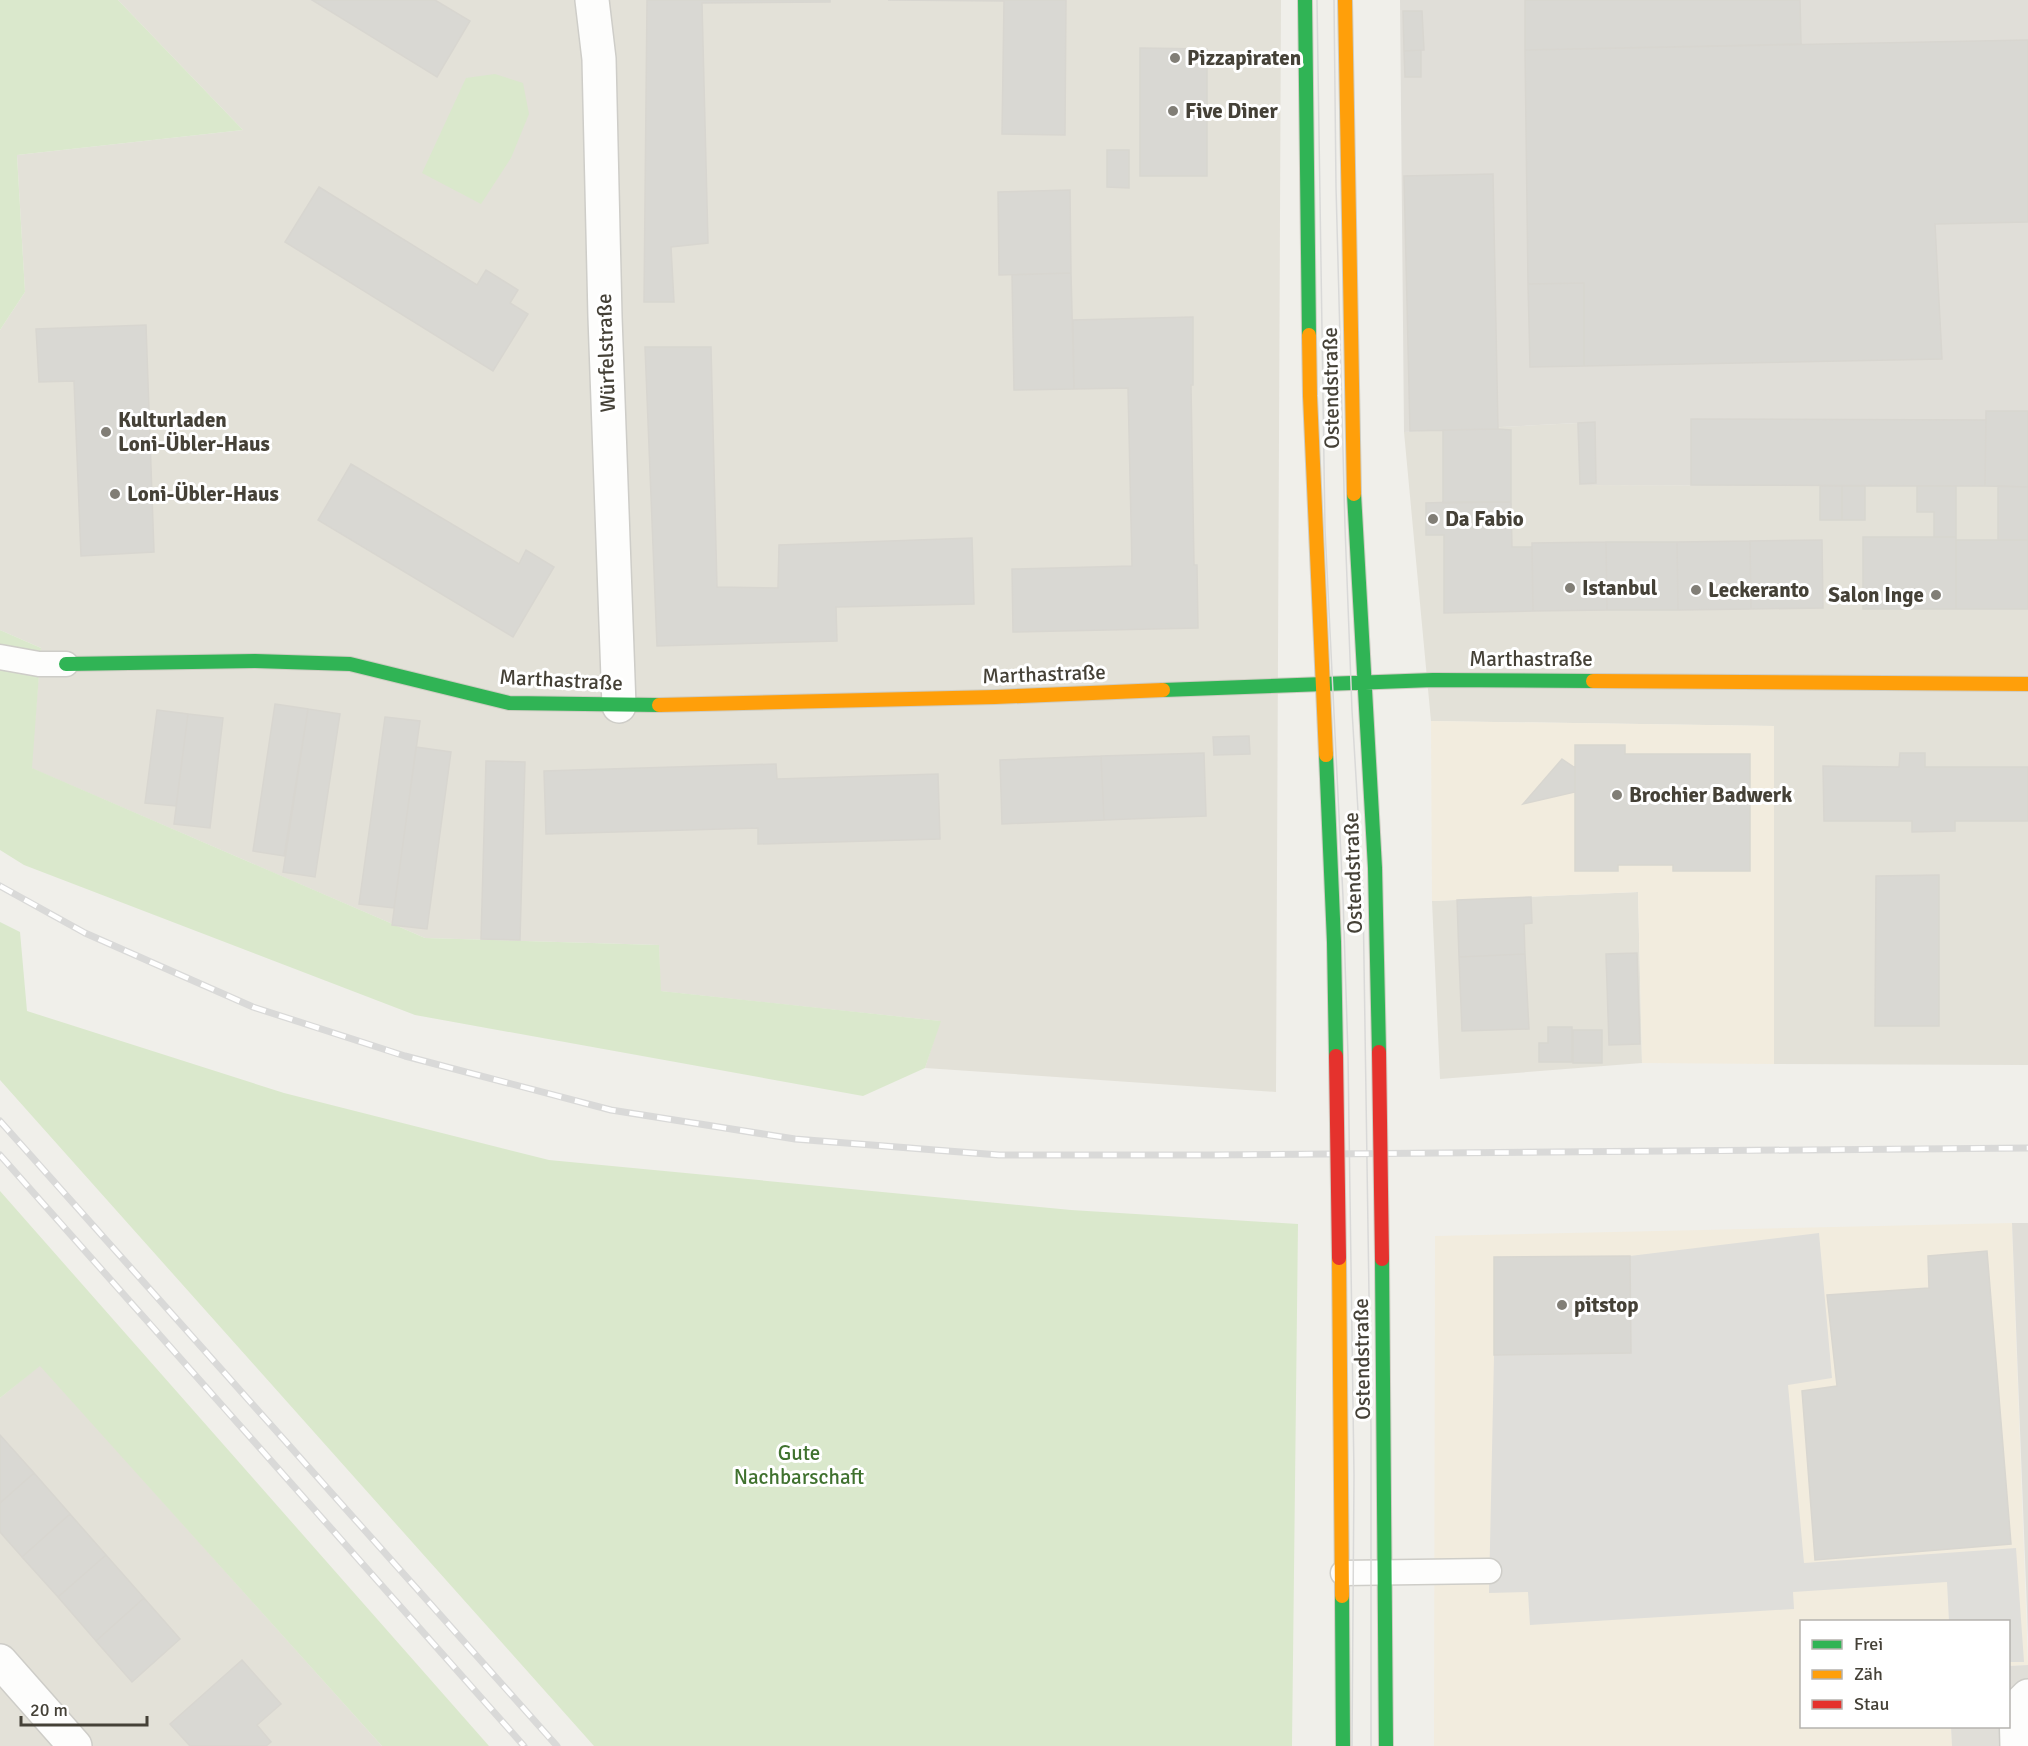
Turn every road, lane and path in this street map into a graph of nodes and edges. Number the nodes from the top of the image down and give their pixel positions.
1 (591, 0) edge
2 (1305, 0) edge
3 (1345, 0) edge
4 (0, 657) edge
5 (66, 664) joint
6 (1365, 683) junction
7 (2028, 684) edge
8 (1323, 685) junction
9 (619, 705) junction
10 (1489, 1571) dead end
11 (1385, 1572) junction
12 (1343, 1573) junction
13 (0, 1661) edge
14 (2028, 1696) edge
15 (75, 1746) edge
16 (1343, 1746) edge
17 (1386, 1746) edge
18 (2017, 1746) edge

1 - 9 street, Würfelstraße
2 - 8 main road, Ostendstraße
3 - 6 main road, Ostendstraße
4 - 5 lane
5 - 9 main road, Marthastraße
6 - 7 main road, Marthastraße
6 - 8 main road, Marthastraße
6 - 11 main road, Ostendstraße, bridge
8 - 9 main road, Marthastraße
8 - 12 main road, Ostendstraße, bridge
10 - 11 lane
11 - 12 lane
11 - 17 main road, Ostendstraße
12 - 16 main road, Ostendstraße
13 - 15 street
14 - 18 street

